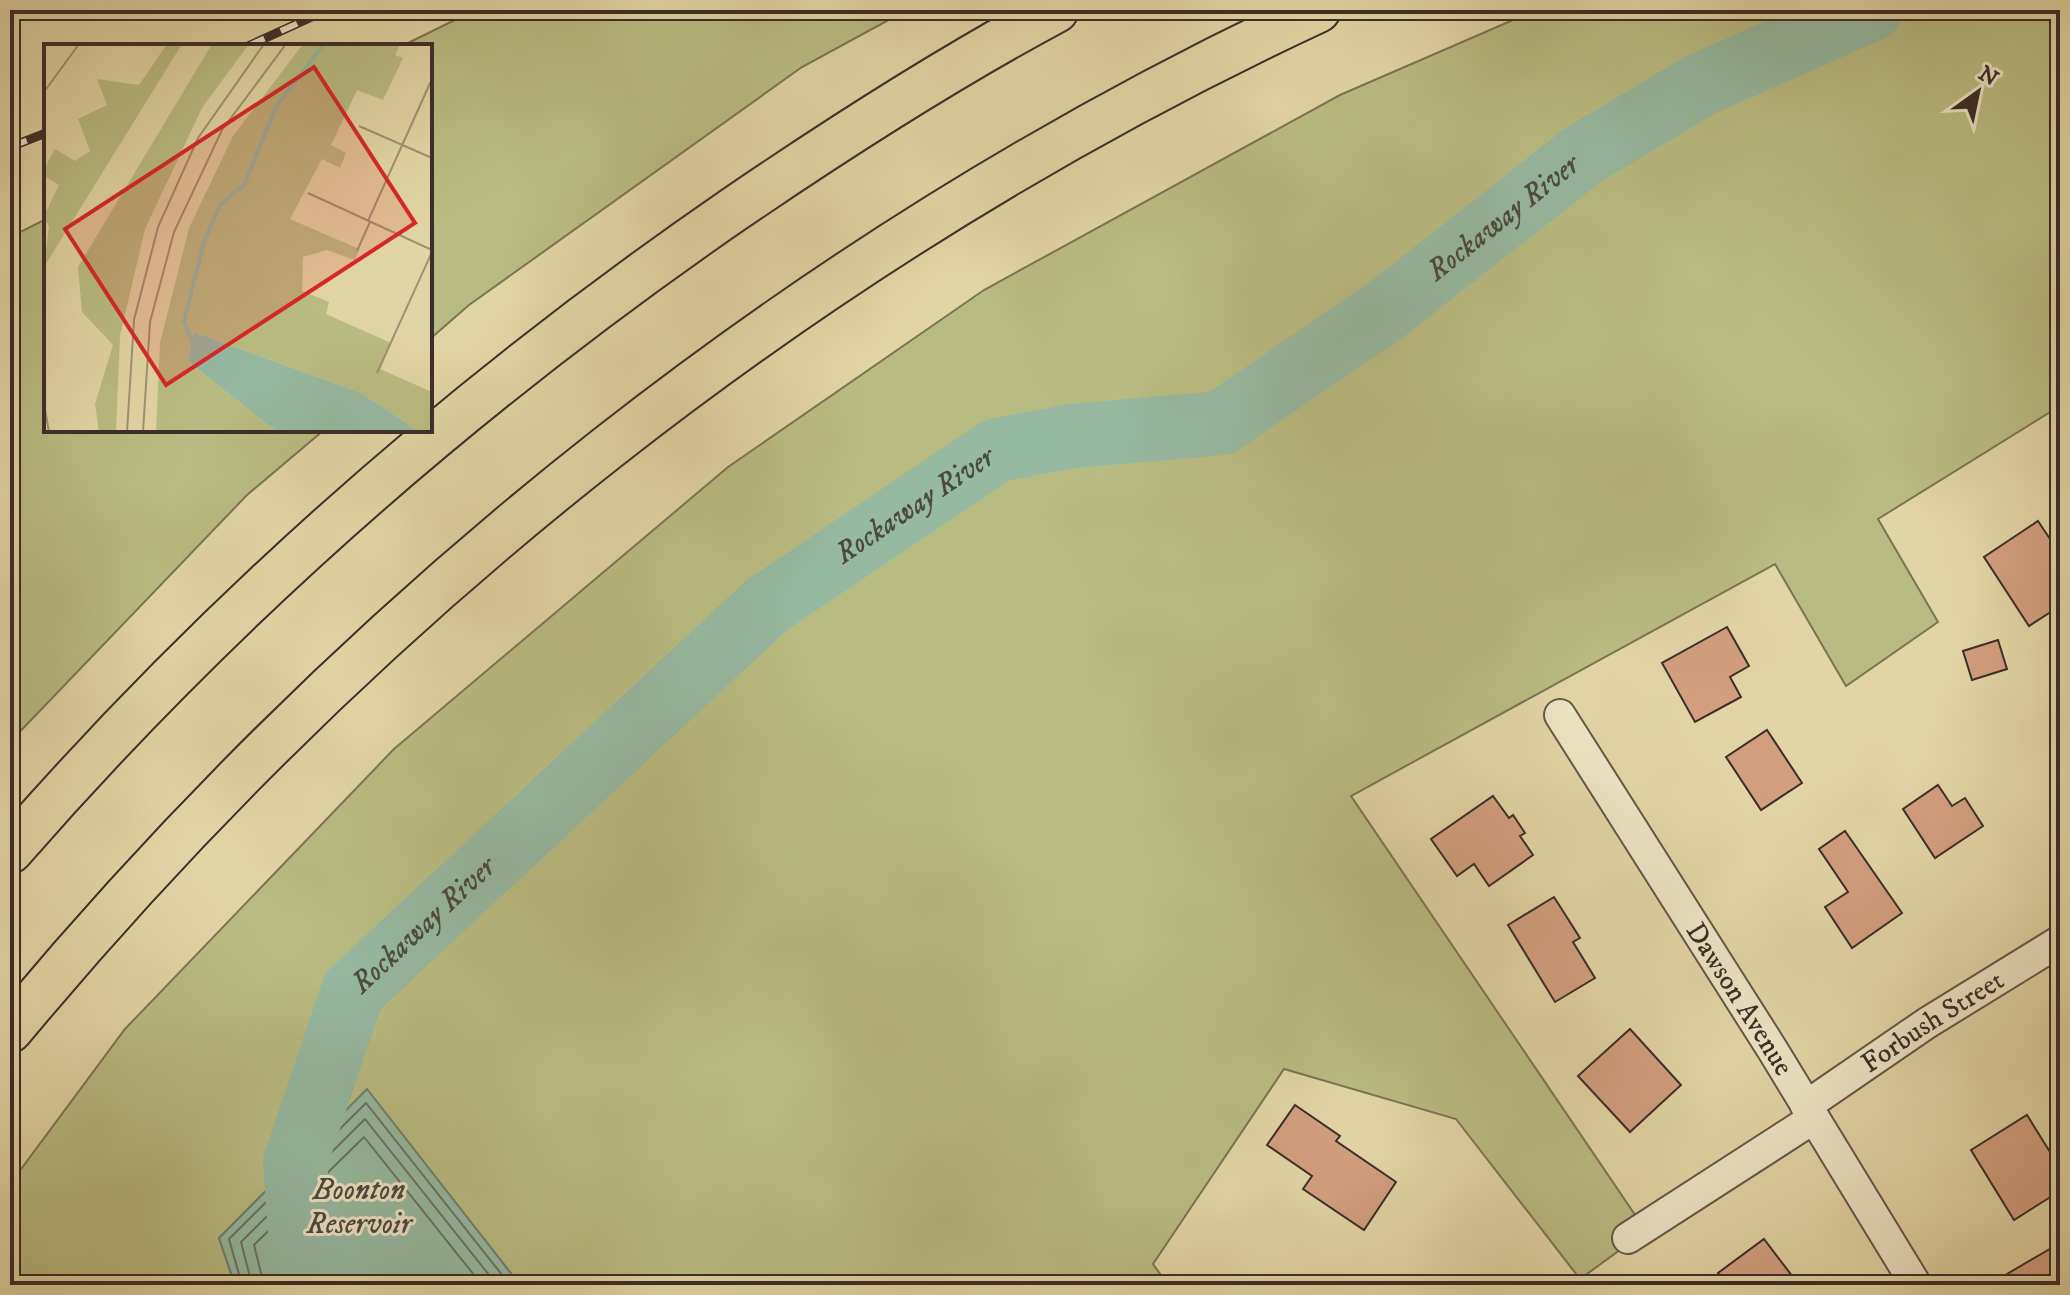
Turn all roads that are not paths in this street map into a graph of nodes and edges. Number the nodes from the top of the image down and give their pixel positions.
1 (1056, 10) edge
2 (1318, 10) edge
3 (1560, 715) dead end
4 (10, 851) edge
5 (2060, 941) edge
6 (10, 1030) edge
7 (1810, 1112) junction
8 (1628, 1238) dead end
9 (1916, 1285) edge

1 - 4 highway
2 - 6 highway
3 - 7 street, Dawson Avenue
5 - 7 street, Forbush Street
7 - 8 street, Forbush Street
7 - 9 street, Dawson Avenue

